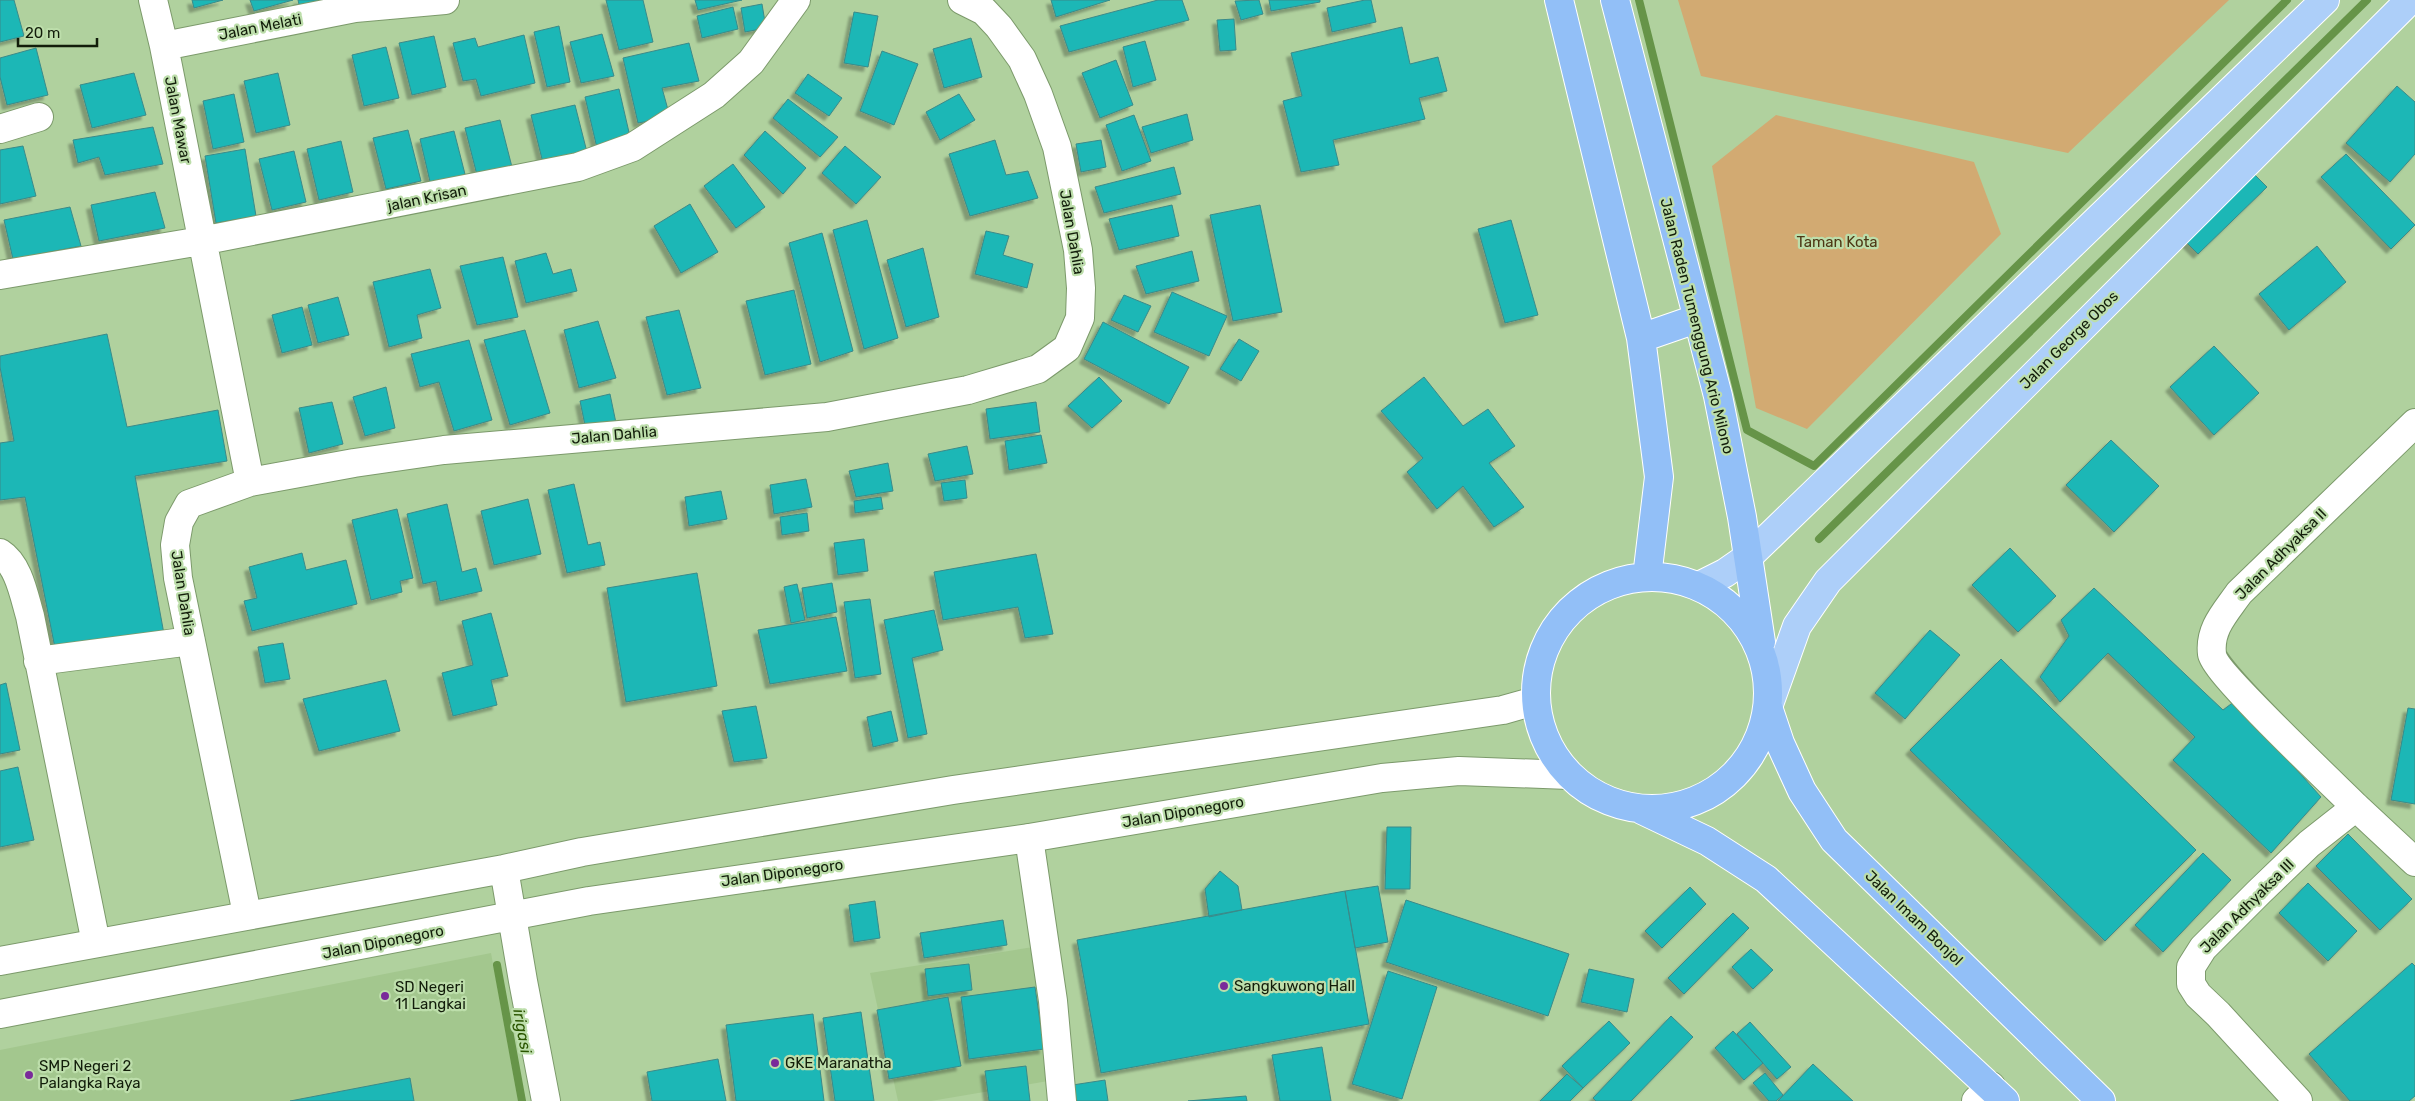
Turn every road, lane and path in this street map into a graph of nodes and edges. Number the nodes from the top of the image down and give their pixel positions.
1 (153, 0) edge
2 (445, 0) edge
3 (796, 0) edge
4 (1558, 0) edge
5 (1615, 0) edge
6 (2325, 0) edge
7 (2410, 0) edge
8 (968, 1) edge
9 (355, 4) edge
10 (164, 46) junction
11 (39, 117) dead end
12 (0, 129) edge
13 (202, 241) junction
14 (0, 276) edge
15 (1696, 319) junction
16 (1642, 338) junction
17 (2415, 423) edge
18 (250, 482) junction
19 (0, 553) edge
20 (1748, 557) junction
21 (1647, 577) junction
22 (1698, 586) junction
23 (191, 641) junction
24 (1763, 656) junction
25 (38, 661) junction
26 (1535, 700) junction
27 (1768, 707) junction
28 (1569, 776) junction
29 (2356, 807) junction
30 (1638, 808) junction
31 (1029, 838) junction
32 (2415, 862) edge
33 (504, 869) junction
34 (247, 914) junction
35 (512, 916) junction
36 (96, 943) junction
37 (0, 960) edge
38 (0, 1014) edge
39 (1990, 1096) edge
40 (546, 1101) edge
41 (1062, 1101) edge
42 (2101, 1101) edge
43 (2298, 1101) edge

1 - 10 street, Jalan Mawar
2 - 9 street, Jalan Melati
3 - 13 street, jalan Krisan
4 - 16 highway
5 - 15 highway, Jalan Raden Tumenggung Ario Milono
6 - 20 main road
7 - 27 main road, Jalan George Obos
8 - 18 street, Jalan Dahlia
9 - 10 street, Jalan Melati
10 - 13 street, Jalan Mawar
11 - 12 street
13 - 14 street, jalan Krisan
13 - 18 street, Jalan Mawar
15 - 16 highway
15 - 20 highway, Jalan Raden Tumenggung Ario Milono
16 - 21 highway
17 - 29 street, Jalan Adhyaksa II
18 - 23 street, Jalan Dahlia
19 - 25 street
20 - 22 main road
20 - 24 highway, Jalan Raden Tumenggung Ario Milono
21 - 22 highway
21 - 26 highway
22 - 24 highway
23 - 25 street
23 - 34 street, Jalan Dahlia
24 - 27 highway
25 - 36 street
26 - 28 highway
26 - 33 street
27 - 30 highway
27 - 42 highway, Jalan Imam Bonjol
28 - 30 highway
28 - 31 street, Jalan Diponegoro
29 - 32 street
29 - 43 street, Jalan Adhyaksa III
30 - 39 highway
31 - 35 street, Jalan Diponegoro
31 - 41 street
33 - 34 street
33 - 35 street
34 - 36 street
35 - 38 street, Jalan Diponegoro
35 - 40 street
36 - 37 street

